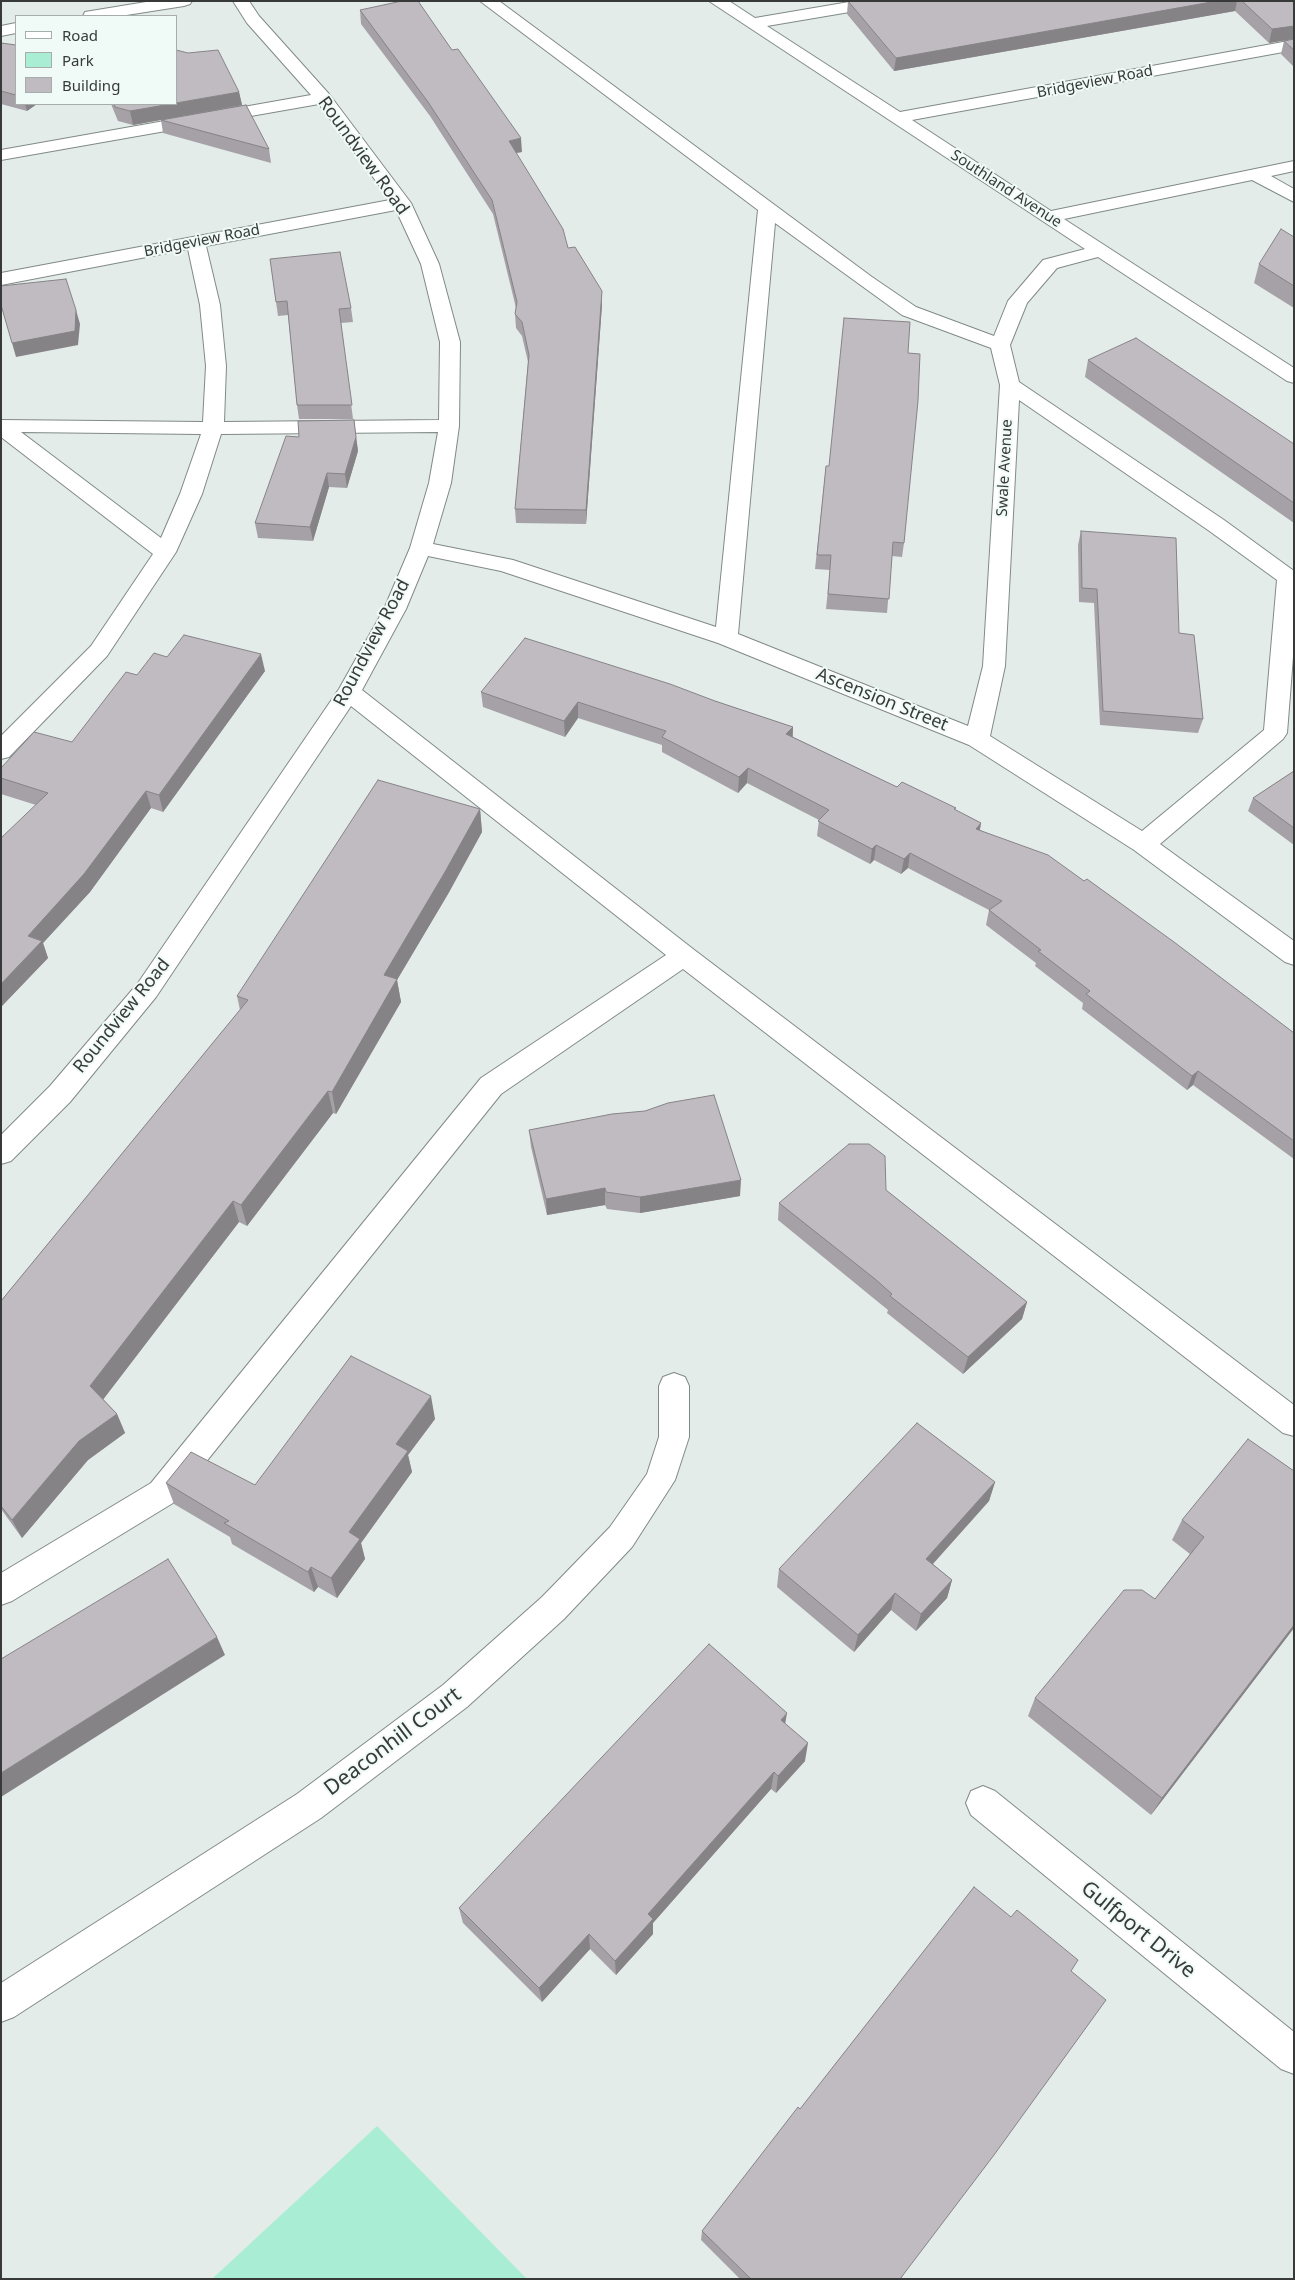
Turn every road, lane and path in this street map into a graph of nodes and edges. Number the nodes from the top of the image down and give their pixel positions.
1 (184, 1) edge
2 (241, 1) edge
3 (488, 1) edge
4 (717, 1) edge
5 (885, 1) edge
6 (97, 15) edge
7 (752, 24) junction
8 (15, 28) edge
9 (1, 31) edge
10 (1294, 45) edge
11 (323, 98) junction
12 (897, 118) junction
13 (1, 155) edge
14 (1294, 166) edge
15 (1255, 174) junction
16 (1294, 198) edge
17 (402, 203) junction
18 (767, 209) junction
19 (1048, 216) junction
20 (196, 242) junction
21 (1101, 251) junction
22 (1, 279) edge
23 (1000, 345) junction
24 (1294, 377) edge
25 (1010, 385) junction
26 (449, 426) junction
27 (1, 427) edge
28 (212, 428) junction
29 (421, 548) junction
30 (165, 552) junction
31 (1291, 579) edge
32 (726, 638) junction
33 (349, 692) junction
34 (977, 739) junction
35 (1, 751) edge
36 (1143, 844) junction
37 (1294, 955) edge
38 (684, 956) junction
39 (1, 1153) edge
40 (674, 1386) dead end
41 (1294, 1423) edge
42 (1, 1590) edge
43 (983, 1803) dead end
44 (1, 2004) edge
45 (1294, 2056) edge

1 - 6 street
2 - 11 street, Roundview Road
3 - 18 street
4 - 7 street, Southland Avenue
5 - 7 street
7 - 12 street, Southland Avenue
8 - 9 street
10 - 12 street, Bridgeview Road
11 - 13 street
11 - 17 street, Roundview Road
12 - 19 street, Southland Avenue
14 - 15 street
15 - 16 street
15 - 19 street
17 - 20 street, Bridgeview Road
17 - 26 street, Roundview Road
18 - 23 street
18 - 32 street
19 - 21 street, Southland Avenue
20 - 22 street, Bridgeview Road
20 - 28 street
21 - 23 street
21 - 24 street, Southland Avenue
23 - 25 street, Swale Avenue
25 - 31 street
25 - 34 street, Swale Avenue
26 - 28 street
26 - 29 street, Roundview Road
27 - 28 street
27 - 30 street
28 - 30 street
29 - 32 street, Ascension Street
29 - 33 street, Roundview Road
30 - 35 street
31 - 36 street
32 - 34 street, Ascension Street
33 - 38 street
33 - 39 street, Roundview Road
34 - 36 street, Ascension Street
36 - 37 street, Ascension Street
38 - 41 street
38 - 42 street
40 - 44 street, Deaconhill Court
43 - 45 street, Gulfport Drive

